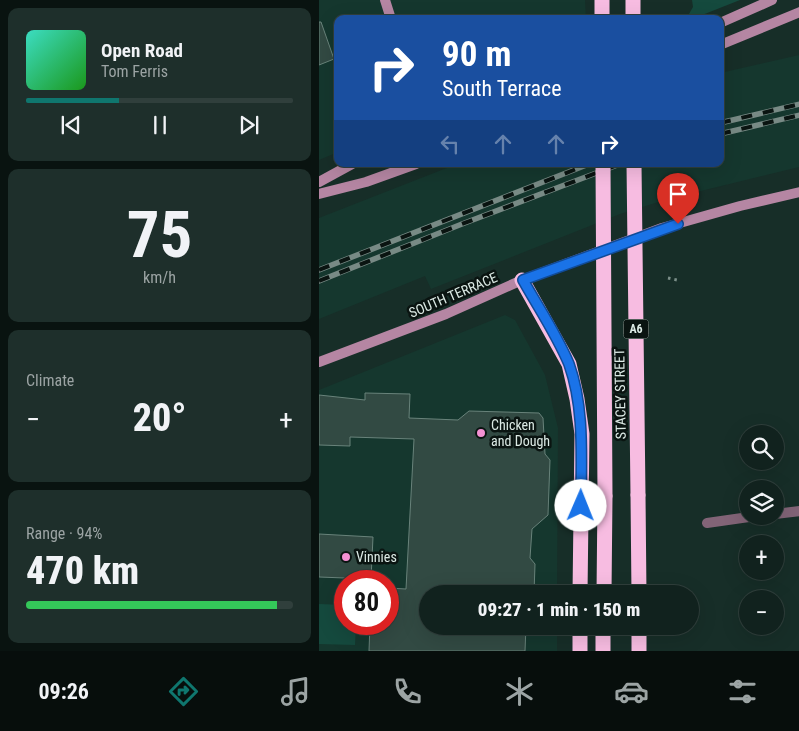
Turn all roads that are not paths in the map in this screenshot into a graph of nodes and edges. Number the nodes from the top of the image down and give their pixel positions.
1 (385, 0) edge
2 (602, 0) edge
3 (771, 0) edge
4 (799, 12) edge
5 (390, 15) edge
6 (602, 15) edge
7 (724, 21) edge
8 (724, 43) edge
9 (346, 167) edge
10 (408, 167) edge
11 (603, 167) edge
12 (634, 167) edge
13 (319, 182) edge
14 (799, 192) edge
15 (319, 194) edge
16 (523, 280) junction
17 (319, 362) edge
18 (799, 510) edge
19 (784, 512) edge
20 (739, 518) edge
21 (707, 523) dead end
22 (580, 585) edge
23 (604, 585) edge
24 (639, 585) edge
25 (580, 635) edge
26 (603, 635) edge
27 (639, 635) edge
28 (579, 651) edge
29 (603, 651) edge
30 (639, 651) edge

1 - 5 street
2 - 6 highway
3 - 7 street
4 - 8 street
9 - 13 street
10 - 15 street
11 - 23 highway, STACEY STREET / A6, bridge
12 - 24 highway, STACEY STREET / A6, bridge
14 - 16 street, SOUTH TERRACE
16 - 17 street, SOUTH TERRACE
16 - 22 highway
18 - 19 street
20 - 21 street
25 - 28 highway
26 - 29 highway
27 - 30 highway

